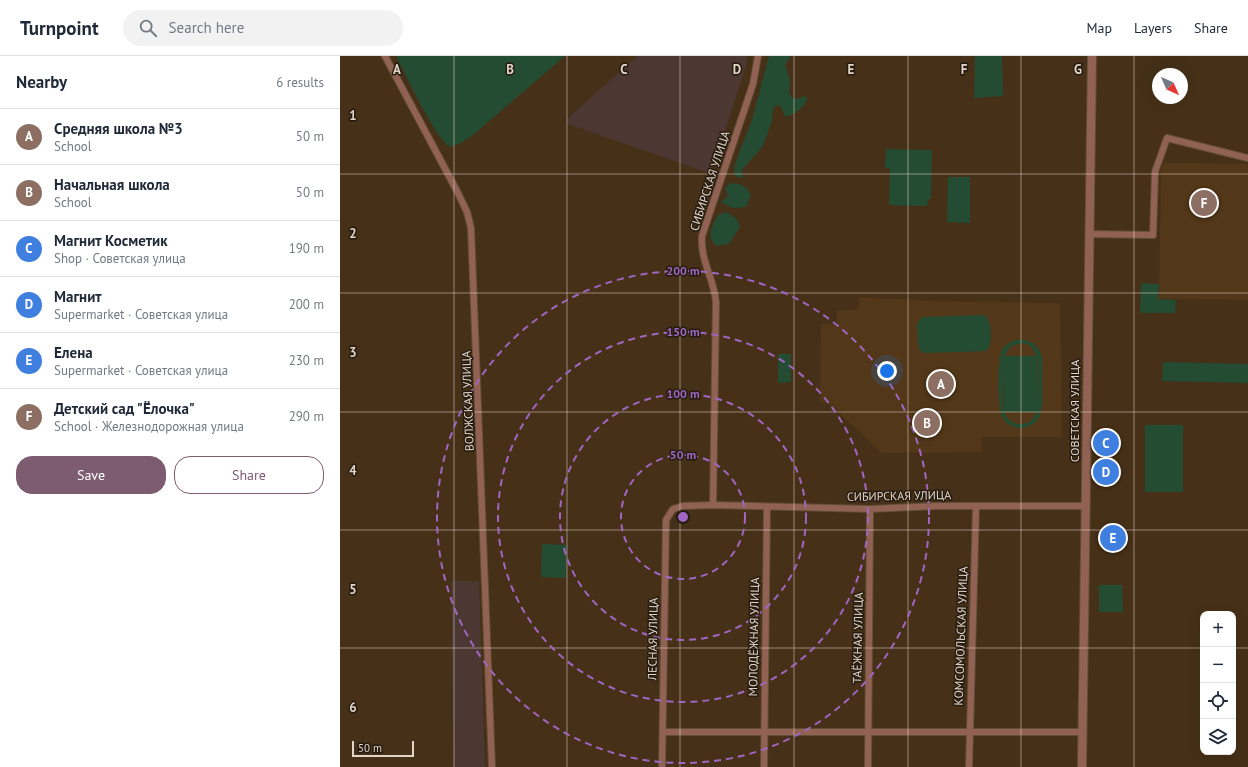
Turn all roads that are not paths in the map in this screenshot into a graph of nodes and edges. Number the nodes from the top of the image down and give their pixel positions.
1 (385, 56) edge
2 (758, 56) edge
3 (1092, 56) edge
4 (1248, 158) edge
5 (1089, 234) junction
6 (713, 505) junction
7 (976, 506) junction
8 (1086, 506) junction
9 (767, 507) junction
10 (870, 509) junction
11 (670, 512) joint
12 (764, 731) junction
13 (662, 732) junction
14 (868, 732) junction
15 (970, 732) junction
16 (1083, 732) junction
17 (492, 767) edge
18 (662, 767) edge
19 (764, 767) edge
20 (868, 767) edge
21 (969, 767) edge
22 (1082, 767) edge

1 - 17 street, ВОЛЖСКАЯ УЛИЦА
2 - 6 street, СИБИРСКАЯ УЛИЦА
3 - 5 street, СОВЕТСКАЯ УЛИЦА
4 - 5 street
5 - 8 street, СОВЕТСКАЯ УЛИЦА
6 - 9 street, СИБИРСКАЯ УЛИЦА
6 - 11 street, СИБИРСКАЯ УЛИЦА
7 - 8 street, СИБИРСКАЯ УЛИЦА
7 - 10 street, СИБИРСКАЯ УЛИЦА
7 - 15 street, КОМСОМОЛЬСКАЯ УЛИЦА
8 - 16 street, СОВЕТСКАЯ УЛИЦА
9 - 10 street, СИБИРСКАЯ УЛИЦА
9 - 12 street, МОЛОДЁЖНАЯ УЛИЦА
10 - 14 street, ТАЁЖНАЯ УЛИЦА
11 - 13 street, ЛЕСНАЯ УЛИЦА
12 - 13 street
12 - 14 street
12 - 19 street, МОЛОДЁЖНАЯ УЛИЦА
13 - 18 street, ЛЕСНАЯ УЛИЦА
14 - 15 street
14 - 20 street, ТАЁЖНАЯ УЛИЦА
15 - 16 street
15 - 21 street, КОМСОМОЛЬСКАЯ УЛИЦА
16 - 22 street, СОВЕТСКАЯ УЛИЦА

